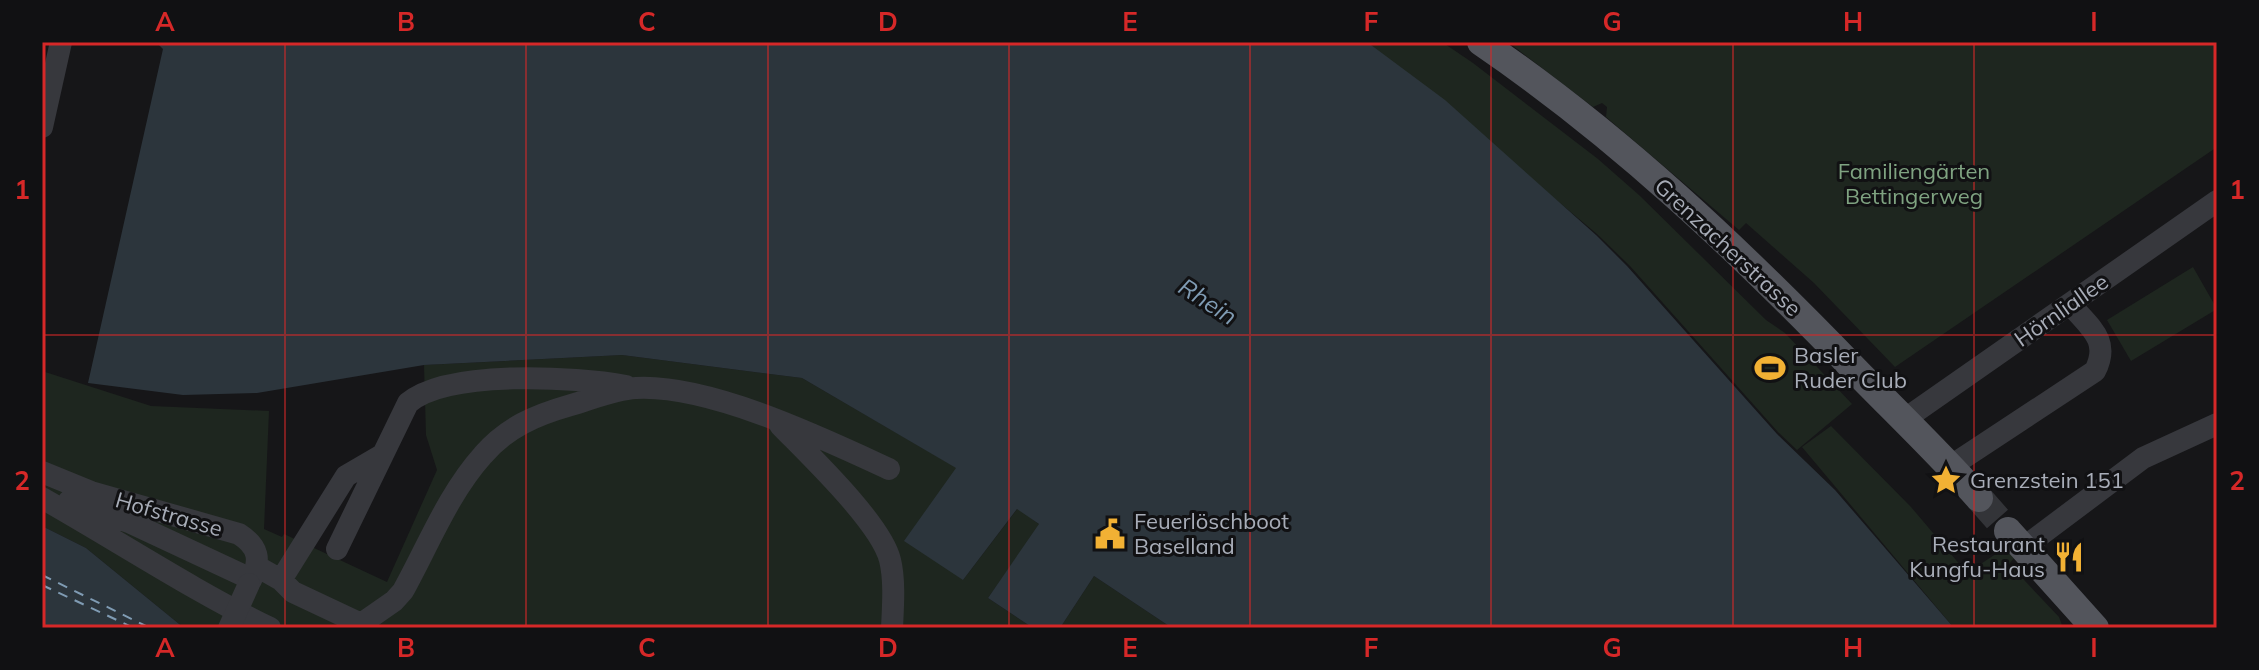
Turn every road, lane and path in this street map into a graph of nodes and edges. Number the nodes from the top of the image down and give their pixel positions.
1 (61, 42) edge
2 (1481, 42) edge
3 (42, 127) edge
4 (2217, 201) edge
5 (2070, 304) junction
6 (635, 388) junction
7 (1905, 419) junction
8 (776, 421) junction
9 (2217, 424) edge
10 (383, 454) junction
11 (889, 469) dead end
12 (1954, 469) junction
13 (42, 472) edge
14 (42, 498) edge
15 (1979, 498) tunnel mouth
16 (2016, 539) joint
17 (337, 549) dead end
18 (253, 577) junction
19 (281, 580) junction
20 (365, 626) edge
21 (229, 628) edge
22 (270, 628) edge
23 (892, 628) edge
24 (2095, 628) edge

1 - 3 street
2 - 7 main road, Grenzacherstrasse
4 - 5 street, Hörnliallee
5 - 7 street, Hörnliallee
5 - 12 street
6 - 8 street
6 - 10 street
6 - 20 street
7 - 12 main road, Grenzacherstrasse
8 - 11 street
8 - 23 street
9 - 16 street
10 - 17 street
10 - 19 street
12 - 15 main road, Grenzacherstrasse
13 - 18 street, Hofstrasse
14 - 18 street
14 - 22 street
16 - 24 main road
18 - 19 street
18 - 21 street, bridge
19 - 20 street

